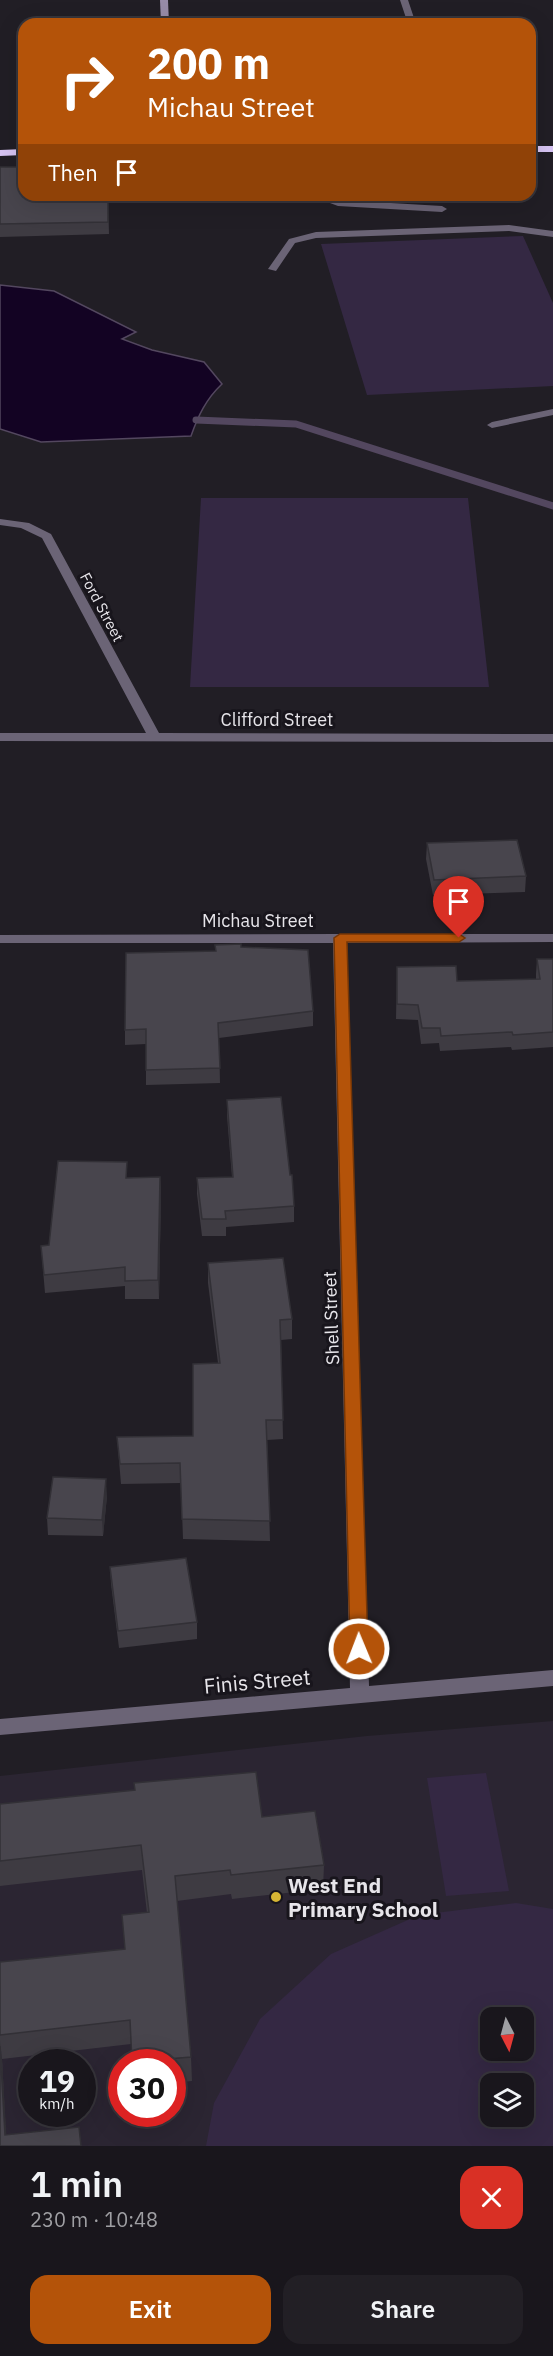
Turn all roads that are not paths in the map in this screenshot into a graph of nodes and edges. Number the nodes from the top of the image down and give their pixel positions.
1 (164, 0) edge
2 (404, 0) edge
3 (165, 18) edge
4 (410, 18) edge
5 (536, 149) edge
6 (553, 149) edge
7 (18, 152) edge
8 (0, 153) edge
9 (333, 201) edge
10 (442, 209) dead end
11 (553, 234) edge
12 (273, 269) dead end
13 (553, 412) edge
14 (492, 426) dead end
15 (0, 522) edge
16 (154, 736) junction
17 (0, 737) edge
18 (553, 738) edge
19 (340, 938) junction
20 (553, 938) edge
21 (0, 939) edge
22 (553, 1678) edge
23 (360, 1696) junction
24 (0, 1727) edge

1 - 3 street
2 - 4 street
5 - 6 highway
7 - 8 highway
9 - 10 street
11 - 12 street
13 - 14 street
15 - 16 street, Ford Street
16 - 17 street, Clifford Street
16 - 18 street, Clifford Street
19 - 20 street, Michau Street
19 - 21 street, Michau Street
19 - 23 street, Shell Street
22 - 23 street, Finis Street
23 - 24 street, Finis Street

